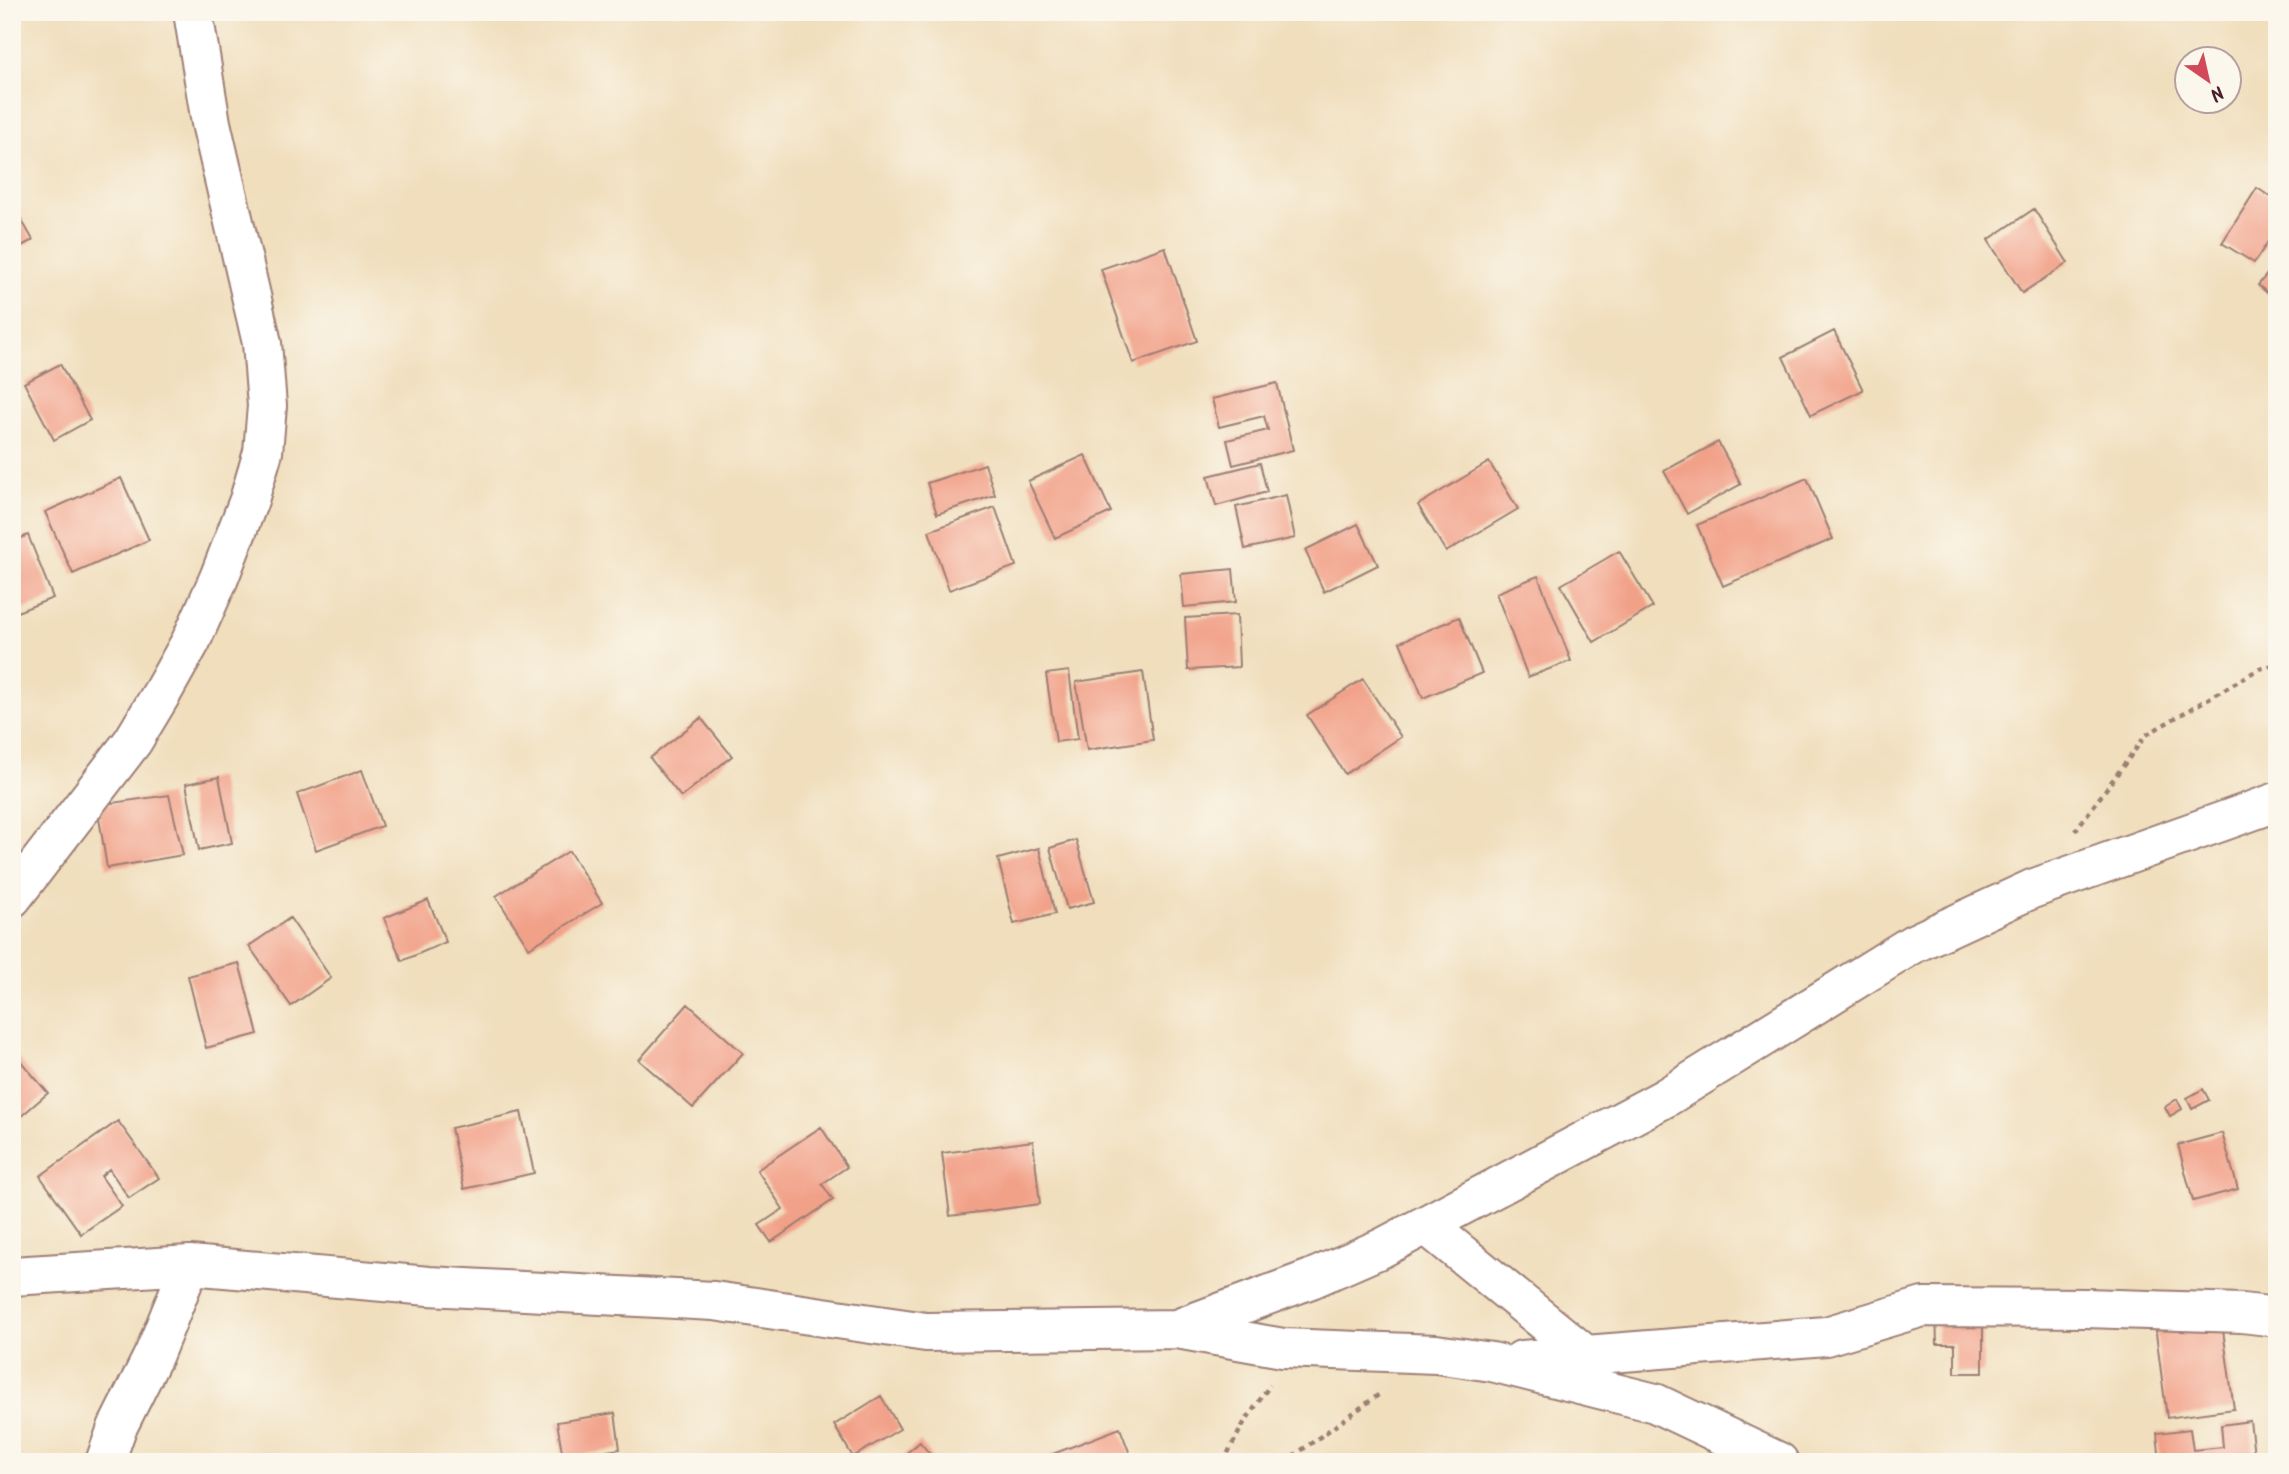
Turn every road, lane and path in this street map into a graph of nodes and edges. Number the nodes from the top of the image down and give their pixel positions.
1 (193, 12) edge
2 (2277, 664) edge
3 (2277, 802) edge
4 (2072, 834) dead end
5 (12, 898) edge
6 (1426, 1225) junction
7 (190, 1265) junction
8 (12, 1276) edge
9 (1311, 1279) junction
10 (2277, 1317) edge
11 (1177, 1329) junction
12 (1283, 1348) junction
13 (1583, 1354) junction
14 (1492, 1362) junction
15 (1382, 1392) dead end
16 (1655, 1404) junction
17 (106, 1462) edge
18 (1223, 1462) edge
19 (1285, 1462) edge
20 (1779, 1462) edge

1 - 5 street
2 - 4 path
3 - 6 street
6 - 9 street
6 - 13 street
7 - 8 street
7 - 11 street
7 - 17 street
9 - 11 street
9 - 12 street
10 - 13 street
11 - 12 street
12 - 14 street
12 - 18 path
13 - 14 street
13 - 16 street
14 - 16 street
15 - 19 path
16 - 20 street

